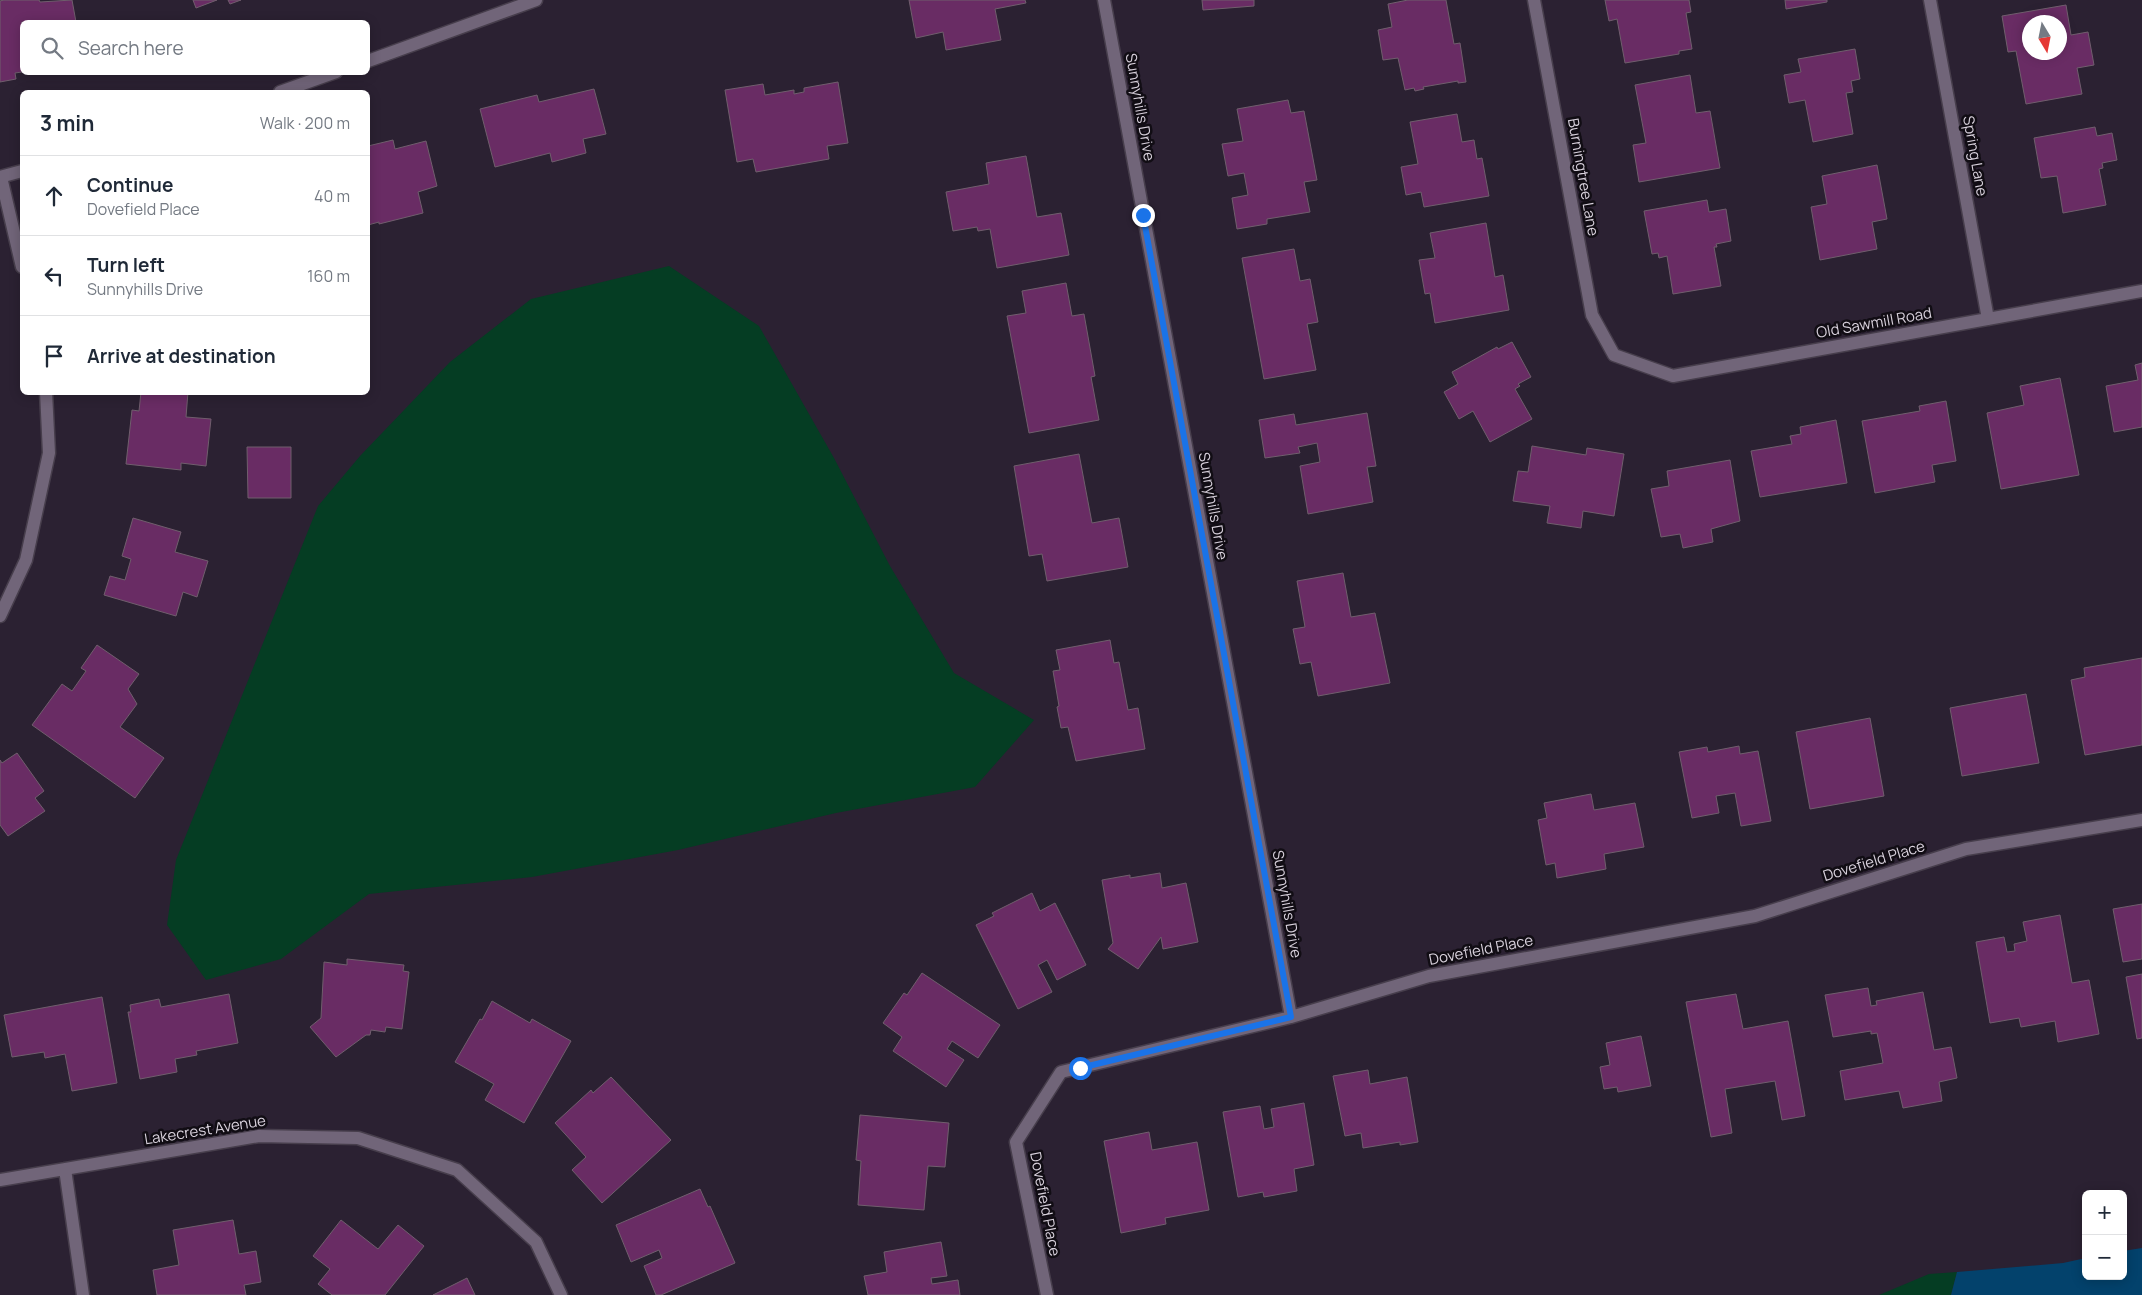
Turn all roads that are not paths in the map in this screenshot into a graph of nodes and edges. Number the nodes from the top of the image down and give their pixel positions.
1 (536, 0) edge
2 (1104, 0) edge
3 (1534, 0) edge
4 (1930, 0) edge
5 (370, 60) edge
6 (328, 75) edge
7 (286, 90) edge
8 (20, 172) edge
9 (1, 177) edge
10 (20, 258) edge
11 (2142, 291) edge
12 (1988, 319) junction
13 (1614, 355) joint
14 (46, 395) edge
15 (0, 616) edge
16 (2142, 820) edge
17 (1291, 1017) junction
18 (65, 1169) junction
19 (0, 1180) edge
20 (83, 1295) edge
21 (561, 1295) edge
22 (1046, 1295) edge

1 - 5 street
2 - 17 street, Sunnyhills Drive
3 - 13 street, Burningtree Lane
4 - 12 street, Spring Lane
6 - 7 street
8 - 9 street
9 - 10 street
11 - 12 street, Old Sawmill Road
12 - 13 street, Old Sawmill Road
14 - 15 street
16 - 17 street, Dovefield Place
17 - 22 street, Dovefield Place
18 - 19 street, Lakecrest Avenue
18 - 20 street
18 - 21 street, Lakecrest Avenue

